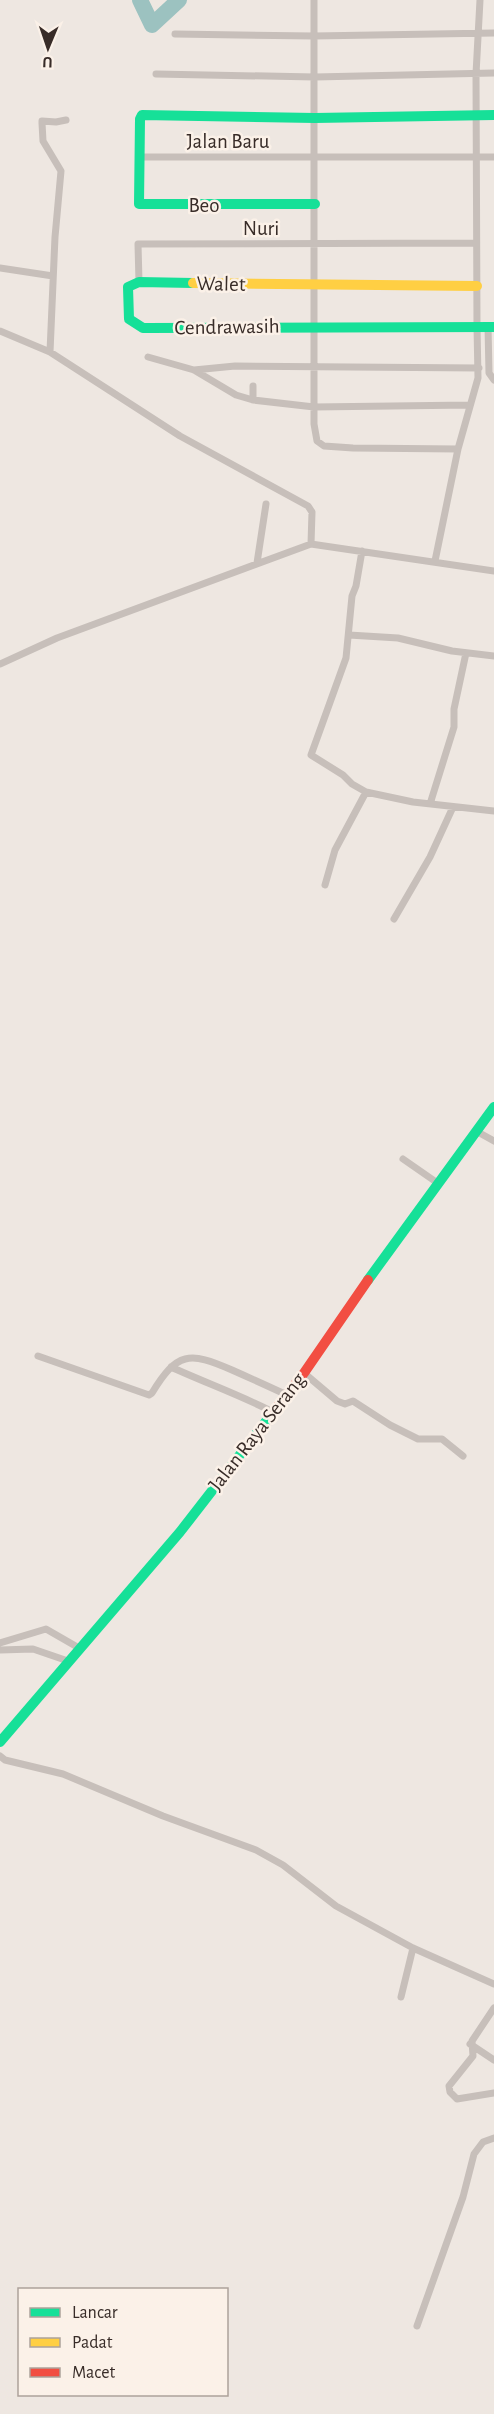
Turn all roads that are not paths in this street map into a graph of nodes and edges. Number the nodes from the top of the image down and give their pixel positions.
1 (314, 0) edge
2 (480, 0) edge
3 (477, 33) junction
4 (494, 33) edge
5 (176, 34) dead end
6 (314, 36) junction
7 (494, 73) edge
8 (156, 74) dead end
9 (476, 74) junction
10 (315, 77) junction
11 (494, 115) edge
12 (477, 116) junction
13 (315, 118) junction
14 (66, 120) dead end
15 (141, 157) junction
16 (315, 157) junction
17 (478, 157) junction
18 (494, 157) edge
19 (315, 204) junction
20 (476, 243) junction
21 (315, 245) junction
22 (0, 268) edge
23 (53, 276) junction
24 (139, 282) junction
25 (315, 285) junction
26 (477, 286) junction
27 (315, 326) junction
28 (486, 326) edge
29 (139, 327) joint
30 (0, 331) edge
31 (50, 352) junction
32 (148, 357) dead end
33 (314, 366) junction
34 (480, 368) junction
35 (194, 370) junction
36 (494, 380) edge
37 (253, 386) dead end
38 (253, 400) junction
39 (470, 405) junction
40 (314, 407) junction
41 (458, 449) junction
42 (266, 504) dead end
43 (311, 544) junction
44 (362, 551) junction
45 (435, 561) junction
46 (257, 562) junction
47 (494, 571) edge
48 (349, 635) junction
49 (466, 653) junction
50 (494, 656) edge
51 (0, 664) edge
52 (366, 792) junction
53 (430, 804) junction
54 (453, 807) junction
55 (494, 811) edge
56 (325, 885) dead end
57 (394, 919) dead end
58 (494, 1107) edge
59 (476, 1131) junction
60 (494, 1141) edge
61 (403, 1159) dead end
62 (439, 1184) junction
63 (38, 1356) dead end
64 (171, 1367) junction
65 (304, 1373) junction
66 (287, 1395) junction
67 (273, 1412) junction
68 (463, 1456) dead end
69 (0, 1643) edge
70 (79, 1648) junction
71 (0, 1650) edge
72 (68, 1661) junction
73 (0, 1742) edge
74 (0, 1756) edge
75 (413, 1948) junction
76 (494, 1984) edge
77 (400, 1997) dead end
78 (494, 2008) edge
79 (470, 2044) junction
80 (494, 2060) edge
81 (494, 2093) edge
82 (494, 2138) edge
83 (417, 2326) dead end

1 - 6 street
2 - 3 street
3 - 4 street
3 - 6 street
3 - 9 street
5 - 6 street
6 - 10 street
7 - 9 street
8 - 10 street
9 - 10 street
9 - 12 street
10 - 13 street
11 - 12 main road
12 - 13 main road
12 - 17 street
13 - 15 main road
13 - 16 street
14 - 23 street
15 - 16 street, Jalan Baru
15 - 19 main road, Beo
16 - 17 street, Jalan Baru
16 - 19 street
17 - 18 street, Jalan Baru
17 - 20 street
19 - 21 street
20 - 21 street
20 - 26 street
21 - 24 street, Nuri
21 - 25 street
22 - 23 street
23 - 31 street
24 - 25 main road, Walet
24 - 29 main road, Walet
25 - 26 main road, Walet
25 - 27 street
26 - 28 street
27 - 28 main road, Cendrawasih
27 - 29 main road, Cendrawasih
27 - 33 street
28 - 34 street
28 - 36 street
30 - 31 street
31 - 43 street
32 - 35 street
33 - 34 street
33 - 35 street
33 - 40 street
34 - 39 street
35 - 38 street
37 - 38 street
38 - 40 street
39 - 40 street
39 - 41 street
40 - 41 street
41 - 45 street
42 - 46 street
43 - 44 street
43 - 46 street
44 - 45 street
44 - 48 street
45 - 47 street
46 - 51 street
48 - 49 street
48 - 52 street
49 - 50 street
49 - 53 street
52 - 53 street
52 - 56 street
53 - 54 street
54 - 55 street
54 - 57 street
58 - 59 main road, Jalan Raya Serang
59 - 60 street
59 - 62 main road, Jalan Raya Serang
61 - 62 street
62 - 65 main road, Jalan Raya Serang
63 - 64 street
64 - 66 street
64 - 67 street
65 - 66 main road, Jalan Raya Serang
65 - 68 street
66 - 67 main road, Jalan Raya Serang
67 - 70 main road, Jalan Raya Serang
69 - 70 street
70 - 72 main road, Jalan Raya Serang
71 - 72 street
72 - 73 main road, Jalan Raya Serang
74 - 75 street
75 - 76 street
75 - 77 street
78 - 79 street
79 - 80 street
79 - 81 street
82 - 83 street

